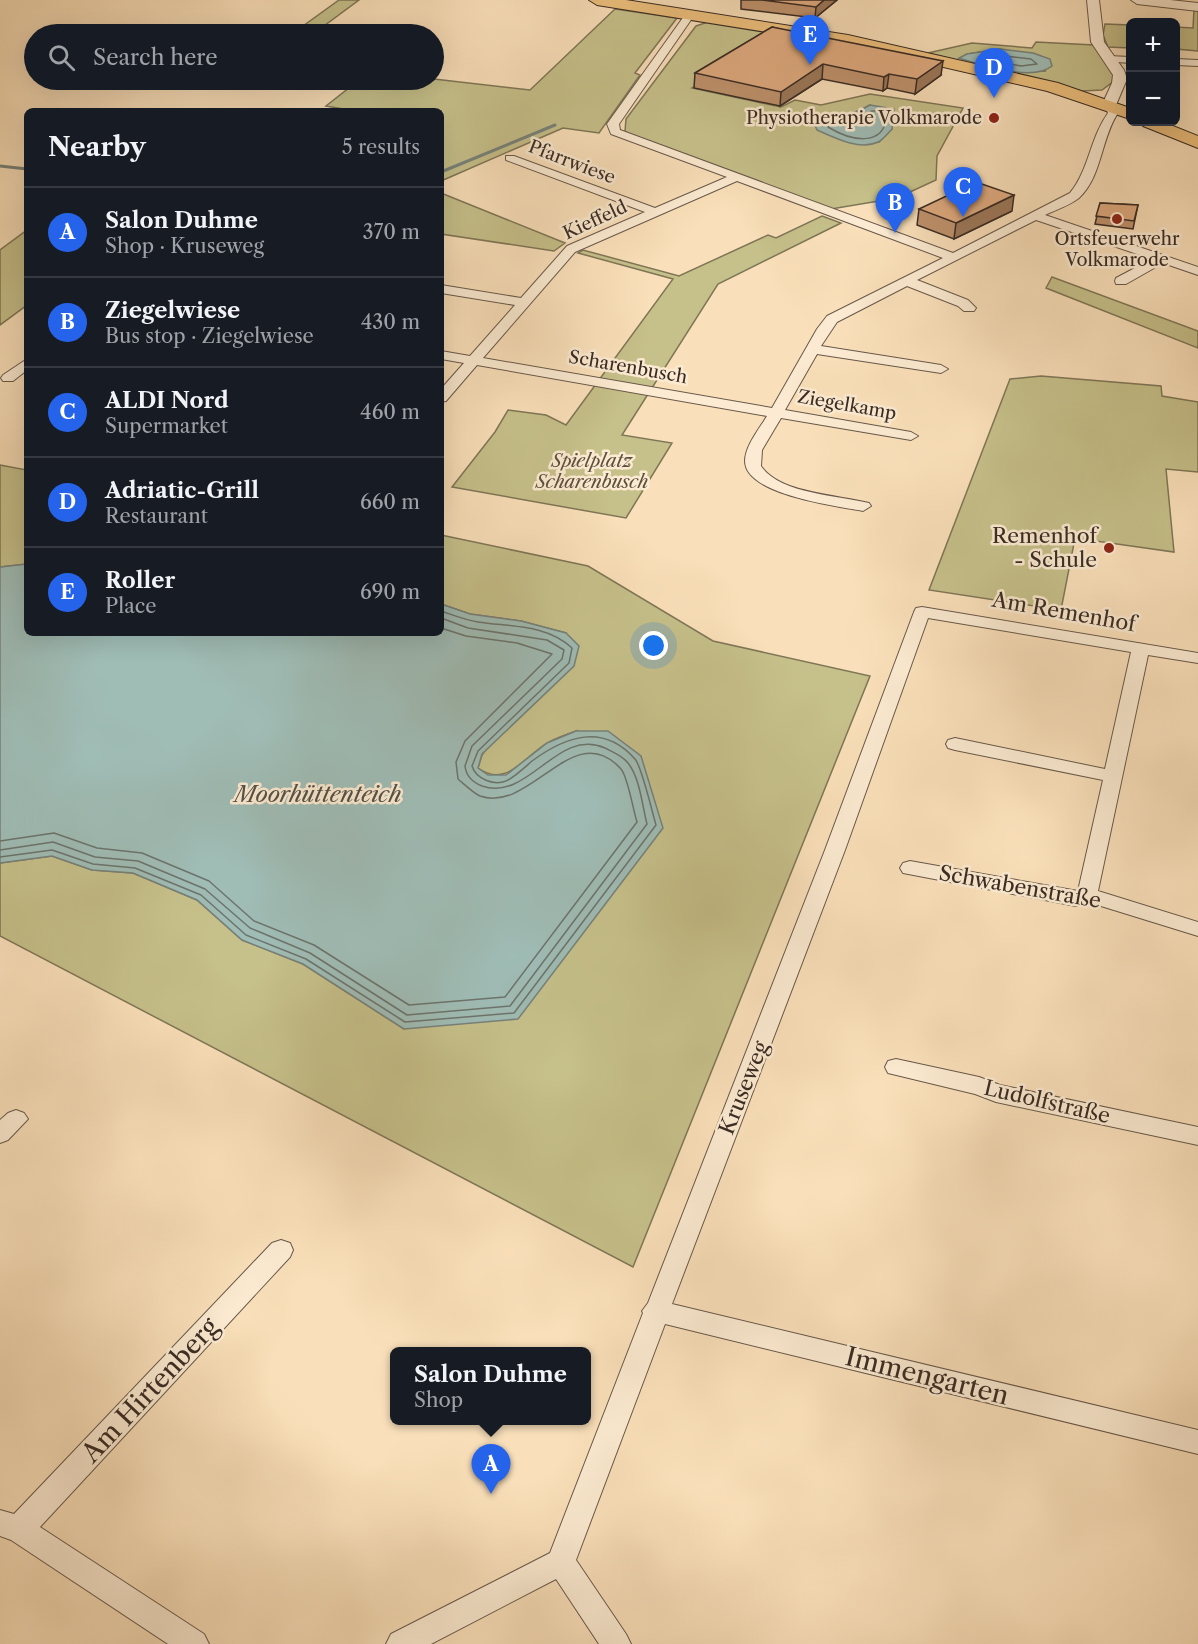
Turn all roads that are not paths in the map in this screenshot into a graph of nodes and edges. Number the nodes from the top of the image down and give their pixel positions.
1 (597, 0) edge
2 (1093, 0) edge
3 (1137, 0) edge
4 (1198, 7) edge
5 (690, 14) junction
6 (1109, 59) junction
7 (1126, 60) edge
8 (1180, 62) edge
9 (1198, 63) edge
10 (1109, 105) junction
11 (1126, 112) edge
12 (1158, 126) edge
13 (1198, 144) edge
14 (510, 158) dead end
15 (737, 177) junction
16 (655, 212) junction
17 (1036, 216) junction
18 (953, 257) junction
19 (1162, 259) junction
20 (1198, 271) edge
21 (907, 281) junction
22 (1121, 281) dead end
23 (444, 289) edge
24 (524, 302) junction
25 (969, 308) dead end
26 (813, 349) junction
27 (444, 356) edge
28 (473, 361) junction
29 (24, 365) edge
30 (940, 369) dead end
31 (8, 378) dead end
32 (444, 395) edge
33 (776, 413) junction
34 (911, 436) dead end
35 (863, 506) dead end
36 (922, 612) joint
37 (1141, 648) junction
38 (1198, 658) edge
39 (956, 744) dead end
40 (1112, 776) junction
41 (910, 868) dead end
42 (1087, 895) junction
43 (1198, 930) edge
44 (896, 1067) dead end
45 (1198, 1136) edge
46 (280, 1250) dead end
47 (656, 1311) junction
48 (1198, 1442) edge
49 (10, 1526) edge
50 (561, 1562) junction
51 (194, 1644) edge
52 (401, 1644) edge
53 (616, 1644) edge

1 - 5 main road
2 - 6 street
3 - 4 street
5 - 10 main road
5 - 15 street
6 - 7 street
6 - 10 street
8 - 9 street
10 - 11 main road
10 - 17 street, Ziegelkamp
12 - 13 main road
14 - 16 street, Pfarrwiese
15 - 16 street, Kieffeld
15 - 18 street
16 - 24 street, Kieffeld
17 - 18 street, Ziegelkamp
17 - 19 street
18 - 21 street, Ziegelkamp
19 - 20 street
19 - 22 street
21 - 25 street
21 - 26 street, Ziegelkamp
23 - 24 street
24 - 28 street, Kieffeld
26 - 30 street
26 - 33 street, Ziegelkamp
27 - 28 street, Scharenbusch
28 - 32 street
28 - 33 street, Scharenbusch
29 - 31 street
33 - 34 street, Ziegelkamp
33 - 35 street, Ziegelkamp
36 - 37 street, Am Remenhof
36 - 47 street, Kruseweg
37 - 38 street, Am Remenhof
37 - 40 street
39 - 40 street
40 - 42 street
41 - 42 street, Schwabenstraße
42 - 43 street, Schwabenstraße
44 - 45 street, Ludolfstraße
46 - 49 street, Am Hirtenberg
47 - 48 street, Immengarten
47 - 50 street, Kruseweg
49 - 51 street
50 - 52 street
50 - 53 street

